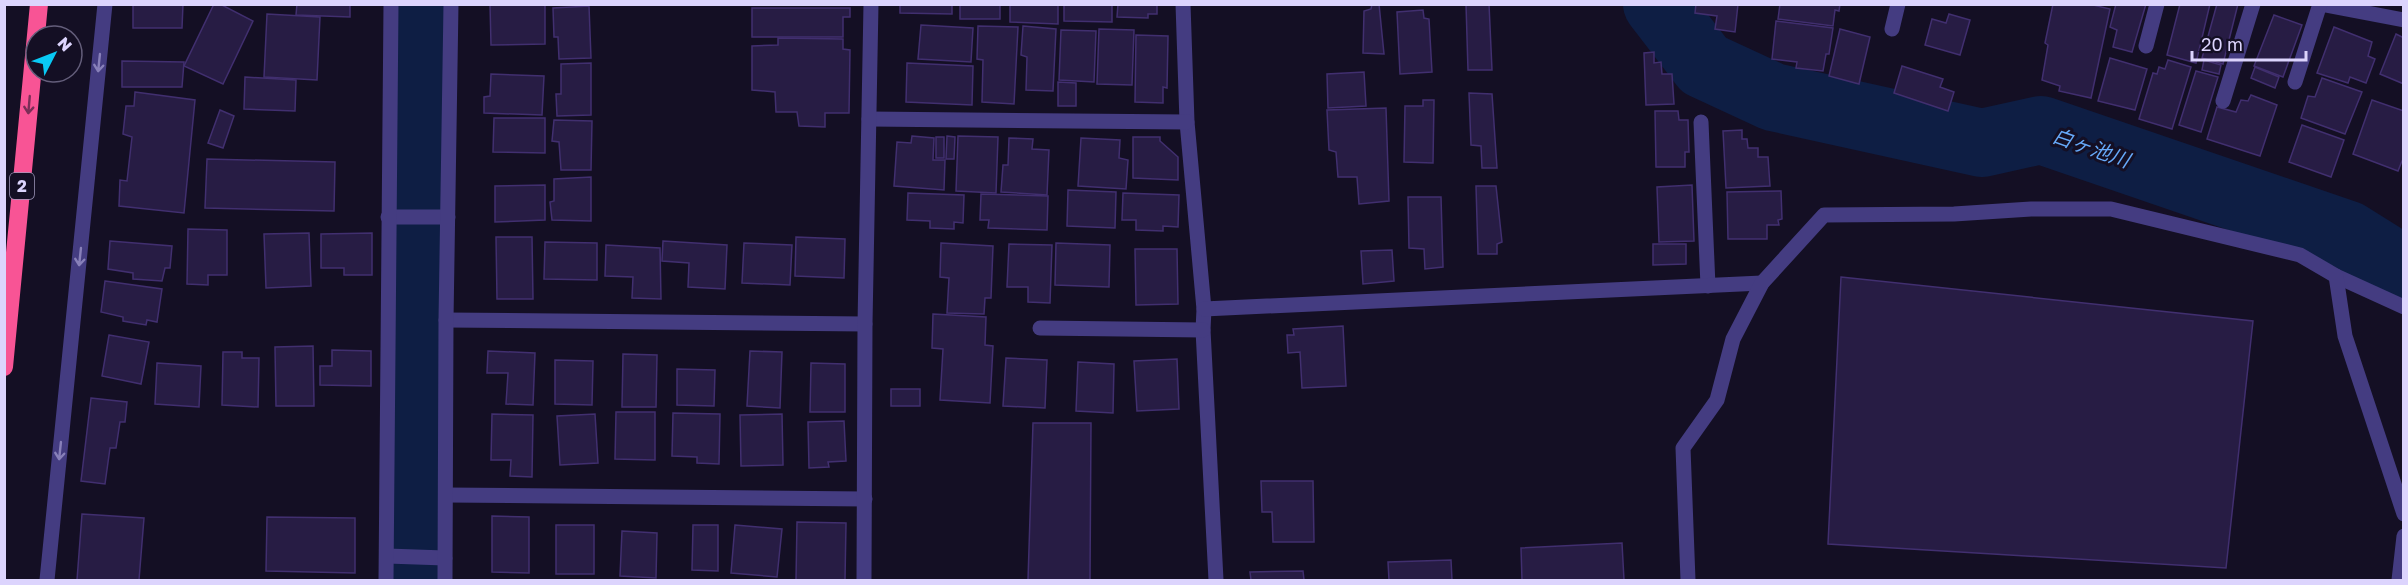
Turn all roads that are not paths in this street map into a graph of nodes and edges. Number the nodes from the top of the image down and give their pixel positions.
1 (39, 4) edge
2 (105, 4) edge
3 (391, 4) edge
4 (451, 4) edge
5 (871, 4) edge
6 (1183, 4) edge
7 (1898, 4) edge
8 (2157, 4) edge
9 (2253, 4) edge
10 (2320, 4) edge
11 (2403, 21) edge
12 (1892, 29) dead end
13 (2146, 46) dead end
14 (2295, 82) dead end
15 (2223, 101) dead end
16 (869, 119) junction
17 (1187, 122) junction
18 (1701, 122) dead end
19 (388, 217) junction
20 (448, 217) junction
21 (2336, 276) junction
22 (1762, 283) junction
23 (1708, 286) junction
24 (2403, 308) edge
25 (1204, 309) junction
26 (446, 320) junction
27 (865, 324) junction
28 (1040, 328) dead end
29 (1203, 330) junction
30 (4, 367) edge
31 (446, 495) junction
32 (865, 499) junction
33 (2403, 514) edge
34 (2403, 537) edge
35 (387, 556) junction
36 (445, 558) junction
37 (47, 580) edge
38 (387, 580) edge
39 (445, 580) edge
40 (864, 580) edge
41 (1216, 580) edge
42 (1688, 580) edge
43 (2399, 580) edge

1 -> 30 highway, 2
2 -> 37 street
3 - 19 street
4 - 20 street
5 - 16 street
6 - 17 street
7 - 12 street
8 - 13 street
9 - 15 street
10 - 11 street
10 - 14 street
16 - 17 street
16 - 27 street
17 - 25 street
18 - 23 street
19 - 20 street
19 - 35 street
20 - 26 street
21 - 22 street
21 - 24 street
21 - 33 street
22 - 23 street
22 - 42 street
23 - 25 street
25 - 29 street
26 - 27 street
26 - 31 street
27 - 32 street
28 - 29 street
29 - 41 street
31 - 32 street
31 - 36 street
32 - 40 street
34 - 43 street
35 - 36 street
35 - 38 street
36 - 39 street

